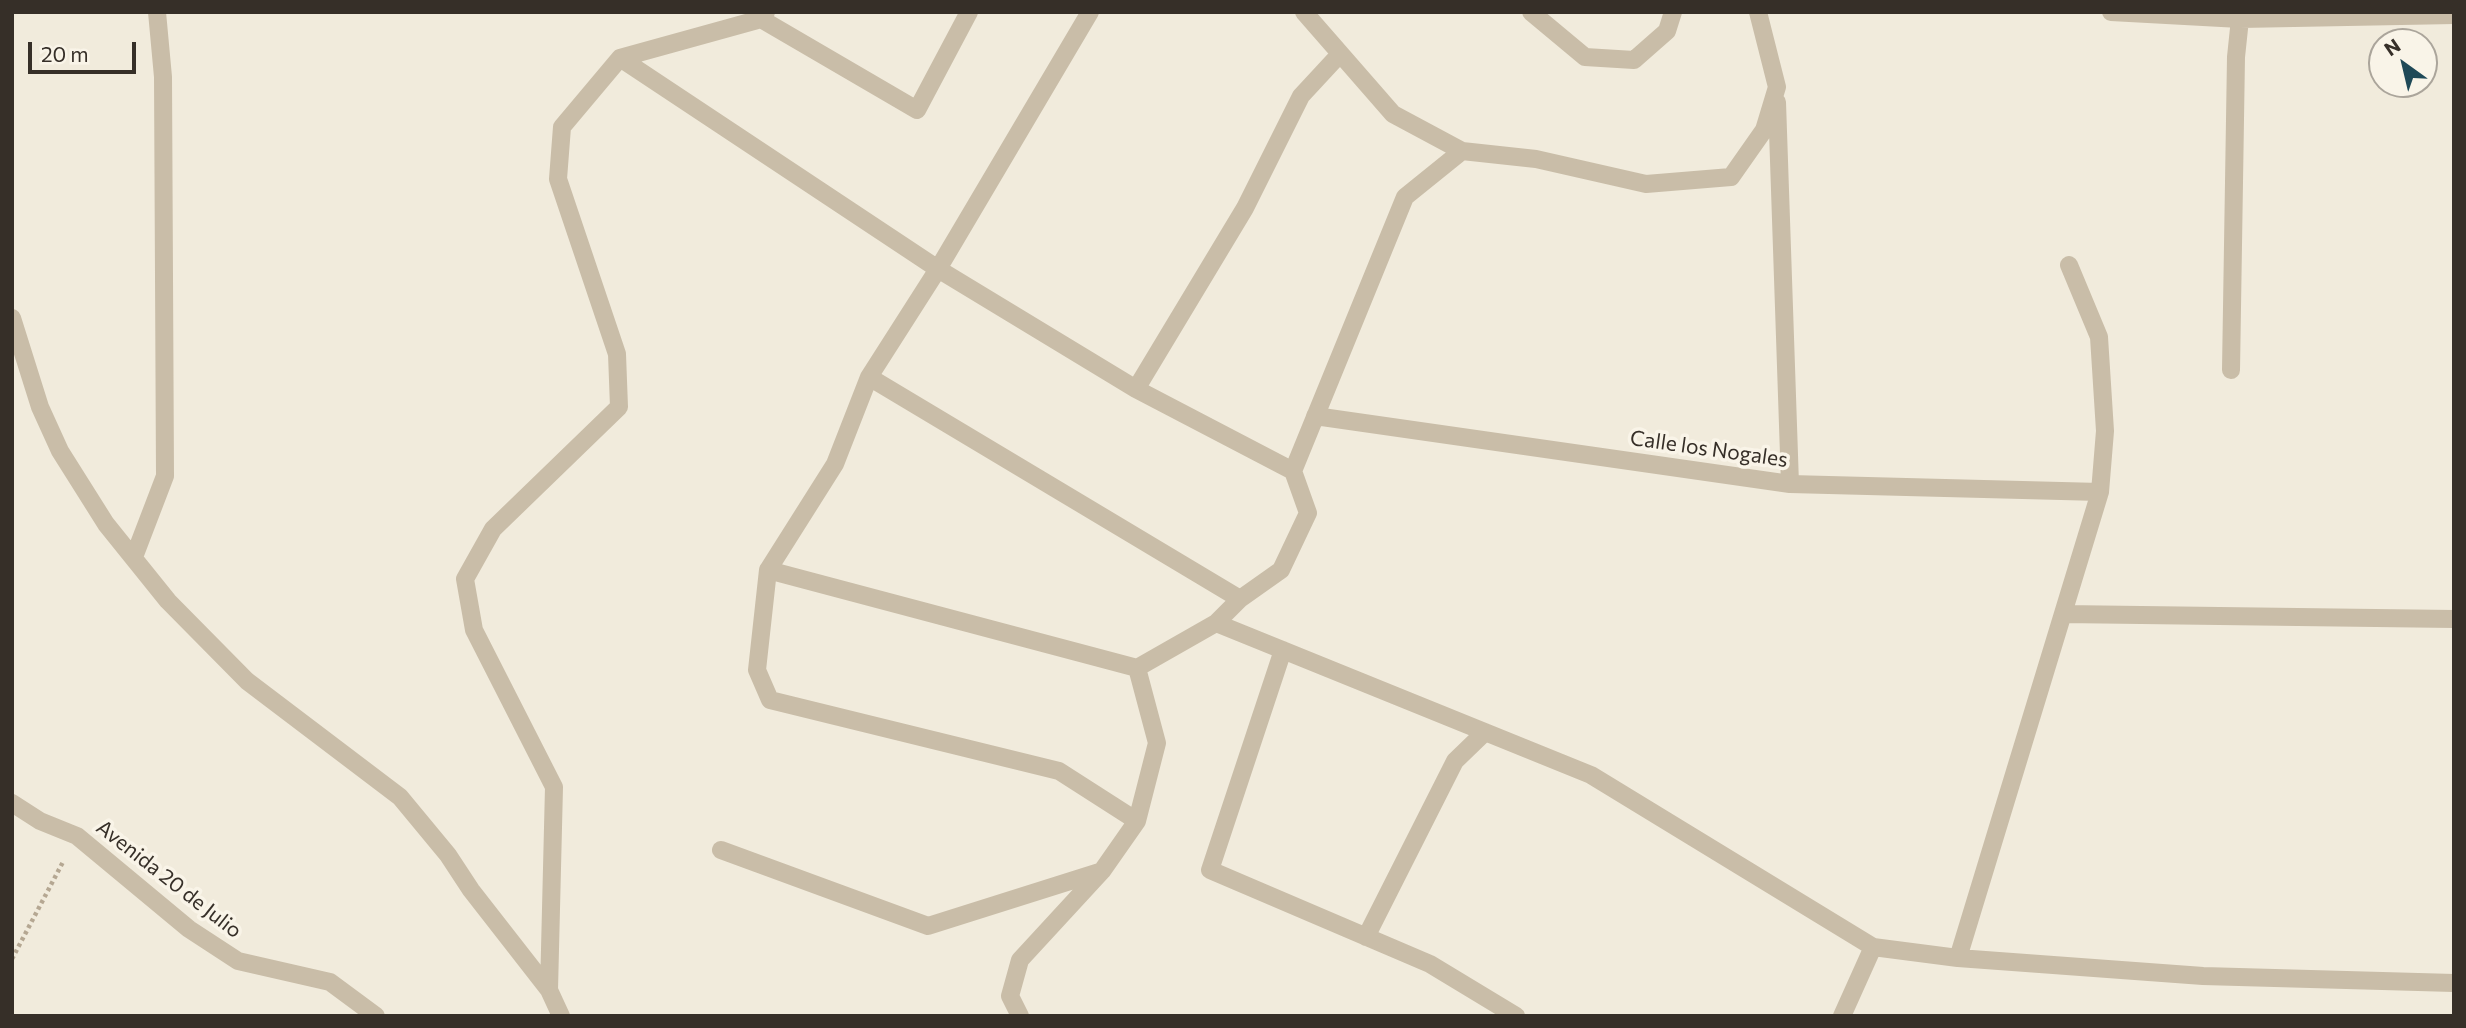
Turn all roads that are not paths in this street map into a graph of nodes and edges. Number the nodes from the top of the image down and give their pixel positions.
1 (157, 12) edge
2 (970, 12) edge
3 (1090, 12) edge
4 (1304, 12) edge
5 (1531, 12) edge
6 (1673, 12) edge
7 (1758, 12) edge
8 (2111, 12) edge
9 (764, 15) edge
10 (2454, 15) edge
11 (2240, 19) junction
12 (1339, 55) junction
13 (620, 58) junction
14 (1777, 87) junction
15 (1462, 151) junction
16 (2069, 265) dead end
17 (938, 270) junction
18 (12, 318) edge
19 (2231, 370) dead end
20 (869, 377) junction
21 (1136, 389) junction
22 (1315, 416) junction
23 (1293, 471) junction
24 (1790, 484) junction
25 (2100, 492) junction
26 (134, 557) junction
27 (768, 570) junction
28 (1240, 599) junction
29 (2063, 614) junction
30 (2454, 619) edge
31 (1216, 623) junction
32 (1283, 650) junction
33 (1137, 668) junction
34 (1485, 732) junction
35 (12, 803) edge
36 (1138, 821) junction
37 (721, 850) dead end
38 (1102, 871) junction
39 (1366, 937) junction
40 (1873, 947) junction
41 (1958, 958) junction
42 (2454, 983) edge
43 (549, 990) junction
44 (376, 1016) edge
45 (561, 1016) edge
46 (1020, 1016) edge
47 (1516, 1016) edge
48 (1842, 1016) edge

1 - 26 street
2 - 9 street
3 - 17 street
4 - 12 street
5 - 6 street
7 - 14 street
8 - 11 street
9 - 13 street
10 - 11 street
11 - 19 street
12 - 15 street
12 - 21 street
13 - 17 street
13 - 43 street
14 - 15 street
14 - 24 street
15 - 22 street
16 - 25 street
17 - 20 street
17 - 21 street
18 - 26 street
20 - 27 street
20 - 28 street
21 - 23 street
22 - 23 street
22 - 24 street, Calle los Nogales
23 - 28 street
24 - 25 street, Calle los Nogales
25 - 29 street
26 - 43 street
27 - 33 street
27 - 36 street
28 - 31 street
29 - 30 street
29 - 41 street
31 - 32 street
31 - 33 street
32 - 34 street
32 - 39 street
33 - 36 street
34 - 39 street
34 - 40 street
35 - 44 street, Avenida 20 de Julio
36 - 38 street
37 - 38 street
38 - 46 street
39 - 47 street
40 - 41 street
40 - 48 street
41 - 42 street
43 - 45 street

